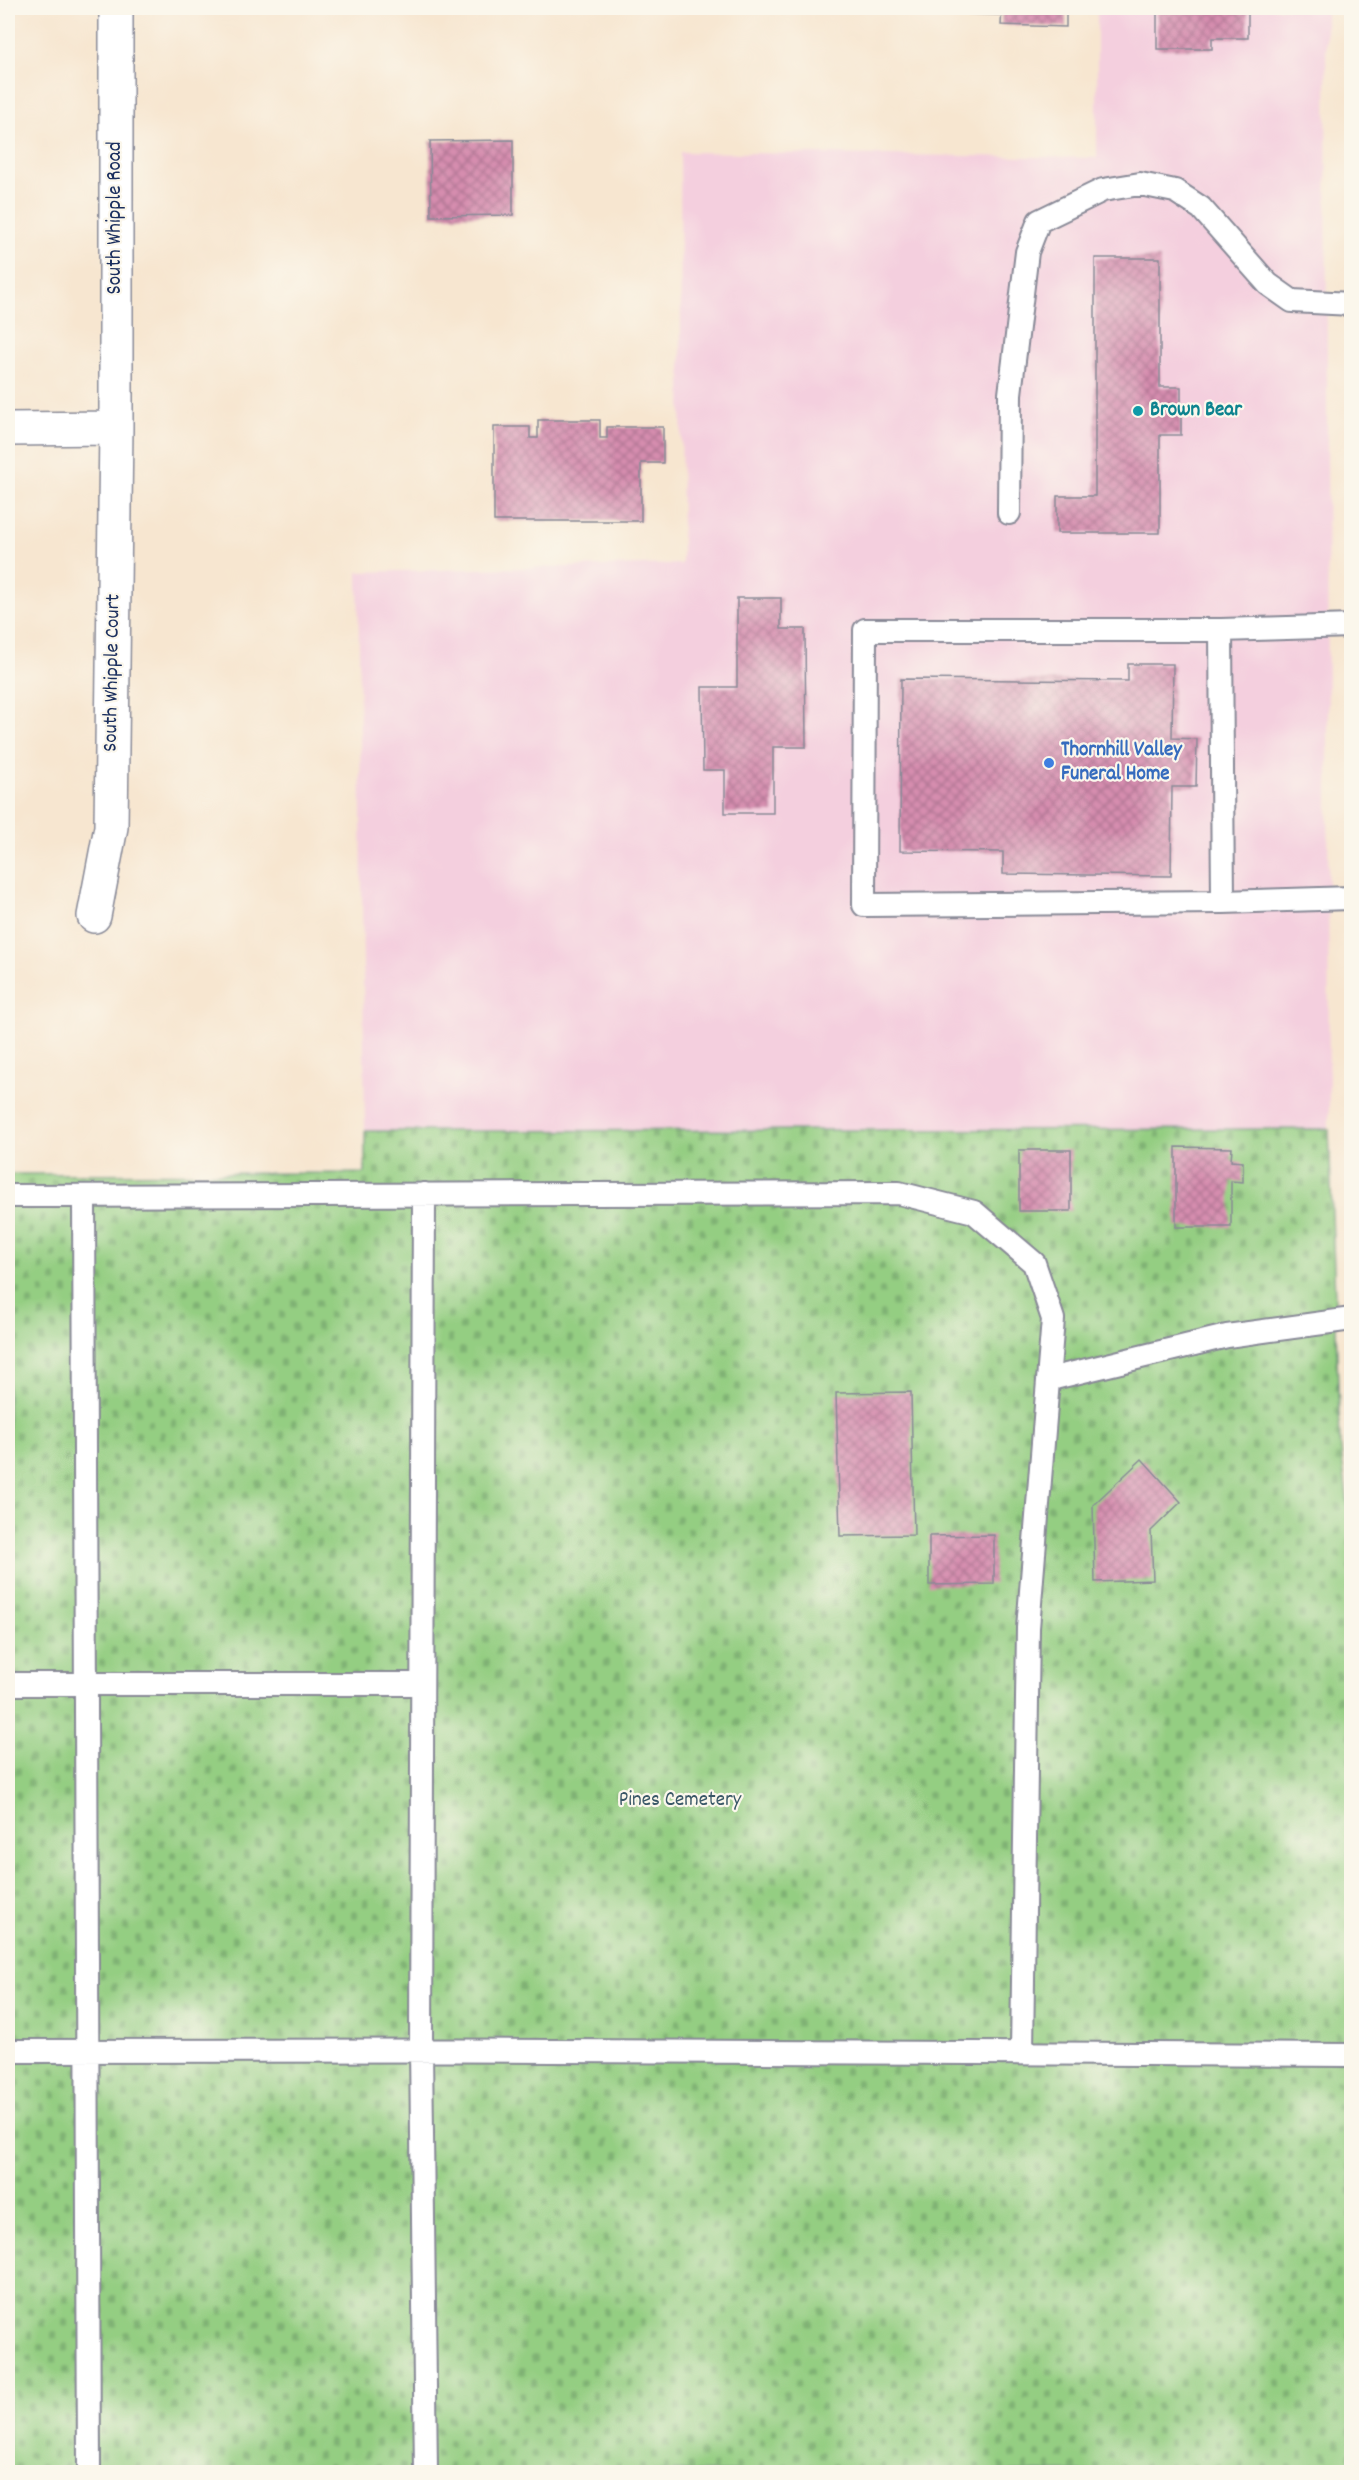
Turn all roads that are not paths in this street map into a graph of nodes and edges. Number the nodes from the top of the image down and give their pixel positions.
1 (116, 8) edge
2 (1352, 304) edge
3 (116, 428) junction
4 (8, 429) edge
5 (1009, 513) dead end
6 (1352, 626) edge
7 (1221, 630) junction
8 (1352, 898) edge
9 (1223, 902) junction
10 (94, 916) dead end
11 (424, 1194) junction
12 (8, 1196) edge
13 (84, 1196) junction
14 (1352, 1318) edge
15 (1050, 1379) junction
16 (8, 1684) edge
17 (85, 1684) junction
18 (421, 1684) junction
19 (421, 2049) junction
20 (8, 2051) edge
21 (88, 2051) junction
22 (1023, 2051) junction
23 (1352, 2055) edge
24 (89, 2472) edge
25 (426, 2472) edge

1 - 3 street, South Whipple Road
2 - 5 lane
3 - 4 street
3 - 10 street, South Whipple Court
6 - 7 lane
7 - 9 lane
7 - 9 lane
8 - 9 lane
11 - 13 lane
11 - 15 lane
11 - 18 lane
12 - 13 lane
13 - 17 lane
14 - 15 lane
15 - 22 lane
16 - 17 lane
17 - 18 lane
17 - 21 lane
18 - 19 lane
19 - 21 lane
19 - 22 lane
19 - 25 lane
20 - 21 lane
21 - 24 lane
22 - 23 lane

